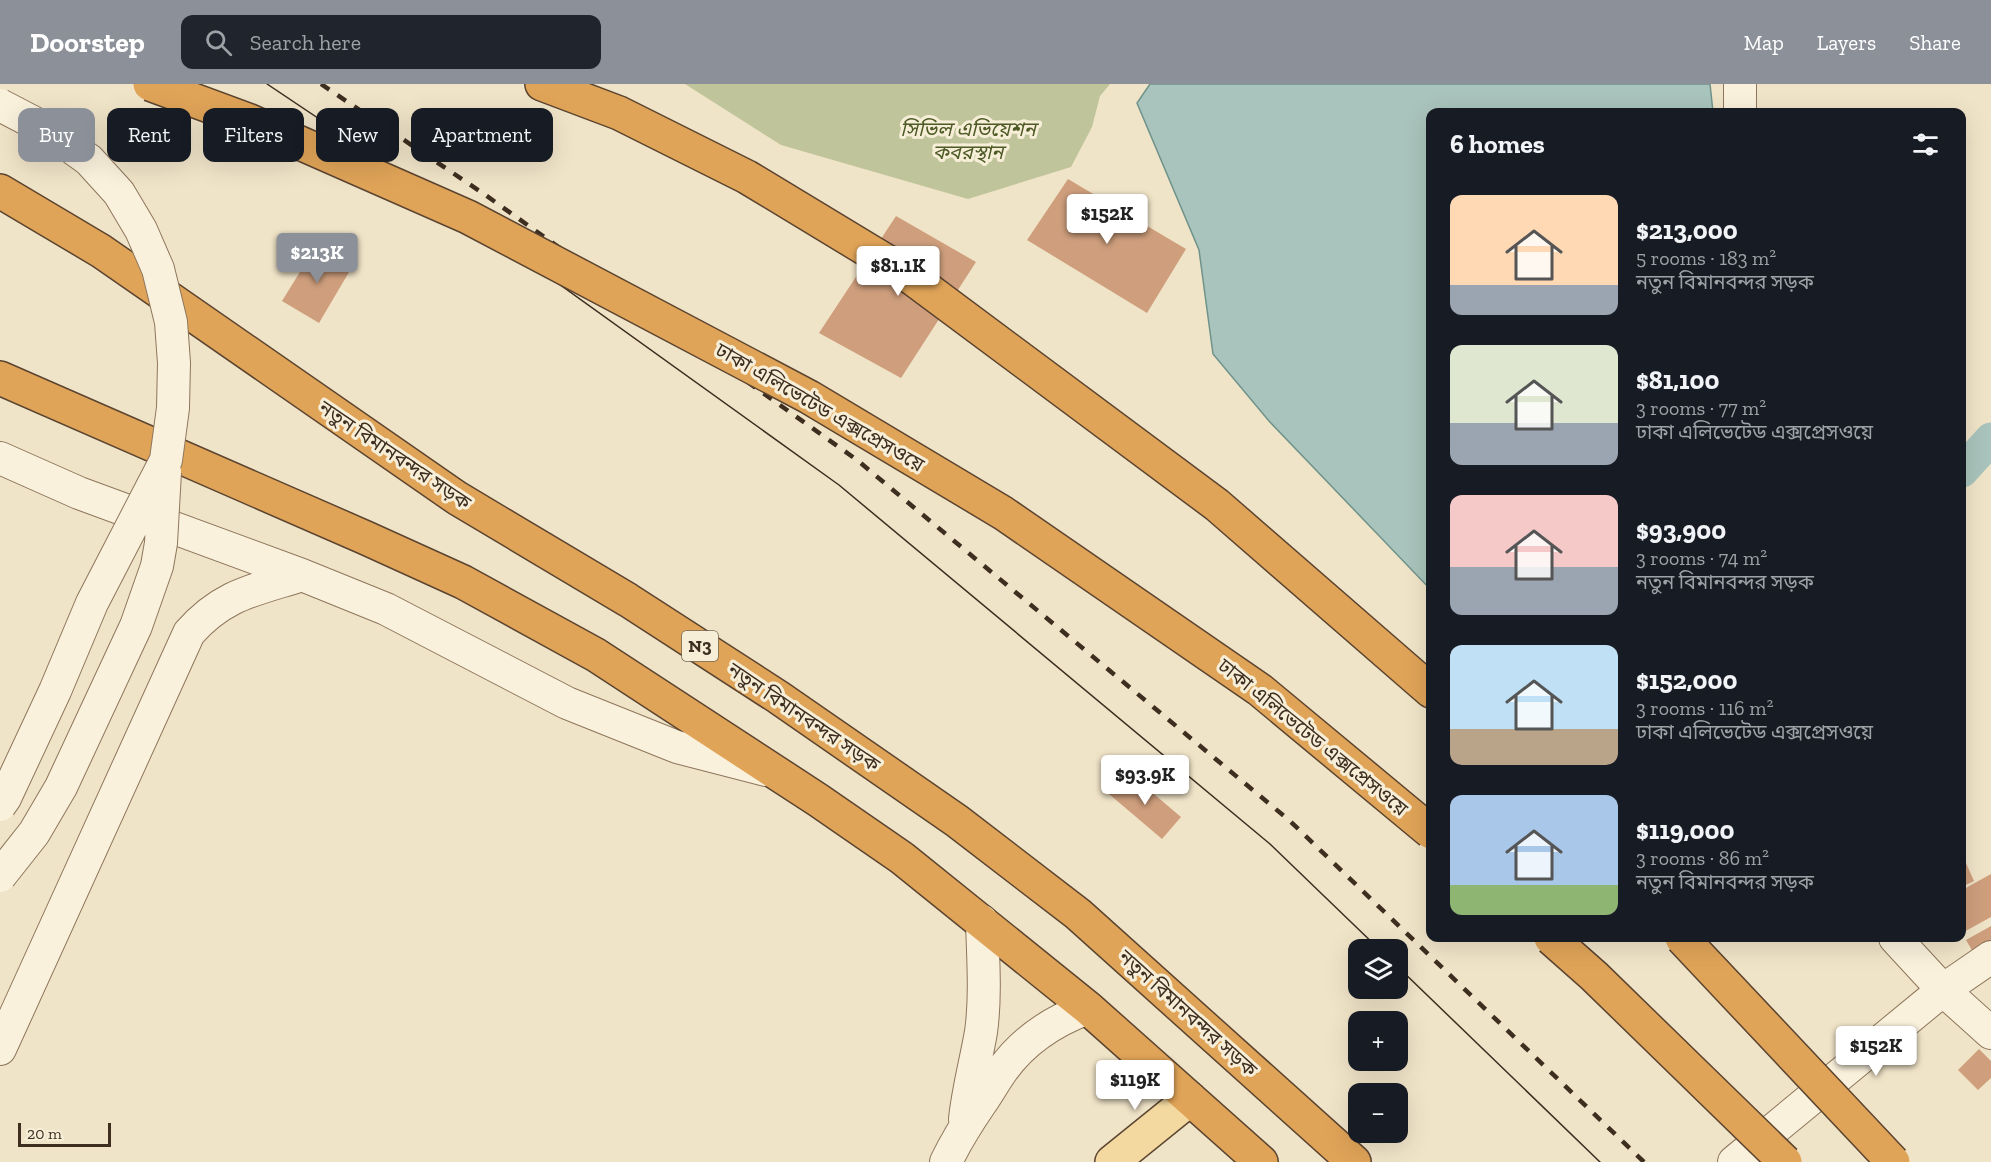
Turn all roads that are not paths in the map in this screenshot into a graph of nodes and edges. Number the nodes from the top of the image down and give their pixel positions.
1 (150, 84) edge
2 (542, 84) edge
3 (1740, 84) edge
4 (0, 105) edge
5 (1740, 108) edge
6 (0, 191) edge
7 (0, 211) edge
8 (53, 222) junction
9 (0, 378) edge
10 (0, 458) edge
11 (166, 460) junction
12 (302, 575) junction
13 (1426, 687) edge
14 (772, 771) junction
15 (0, 805) edge
16 (1426, 828) edge
17 (0, 876) edge
18 (982, 921) junction
19 (1556, 942) edge
20 (1686, 942) edge
21 (1899, 942) edge
22 (1991, 957) edge
23 (1943, 990) junction
24 (1088, 1008) junction
25 (1991, 1033) edge
26 (0, 1049) edge
27 (1190, 1099) junction
28 (965, 1126) junction
29 (946, 1162) edge
30 (1112, 1162) edge
31 (1261, 1162) edge
32 (1354, 1162) edge
33 (1734, 1162) edge
34 (1785, 1162) edge
35 (1893, 1162) edge

1 - 16 highway, ঢাকা এলিভেটেড এক্সপ্রেসওয়ে, bridge
2 - 13 highway
3 - 5 street
4 - 11 street, bridge
6 - 8 highway, নতুন বিমানবন্দর সড়ক / N3
7 - 8 highway
8 - 32 highway, নতুন বিমানবন্দর সড়ক / N3
9 - 14 highway
10 - 12 street
11 - 15 street, bridge
11 - 17 street, bridge
12 - 14 street
12 - 26 street
14 - 18 highway
18 - 24 highway
18 - 28 street
19 - 34 highway, bridge
20 - 35 highway, bridge
21 - 23 street
22 - 23 street
23 - 25 street
23 - 33 street
24 - 27 highway
24 - 28 street
27 - 30 main road
27 - 31 highway
28 - 29 street

